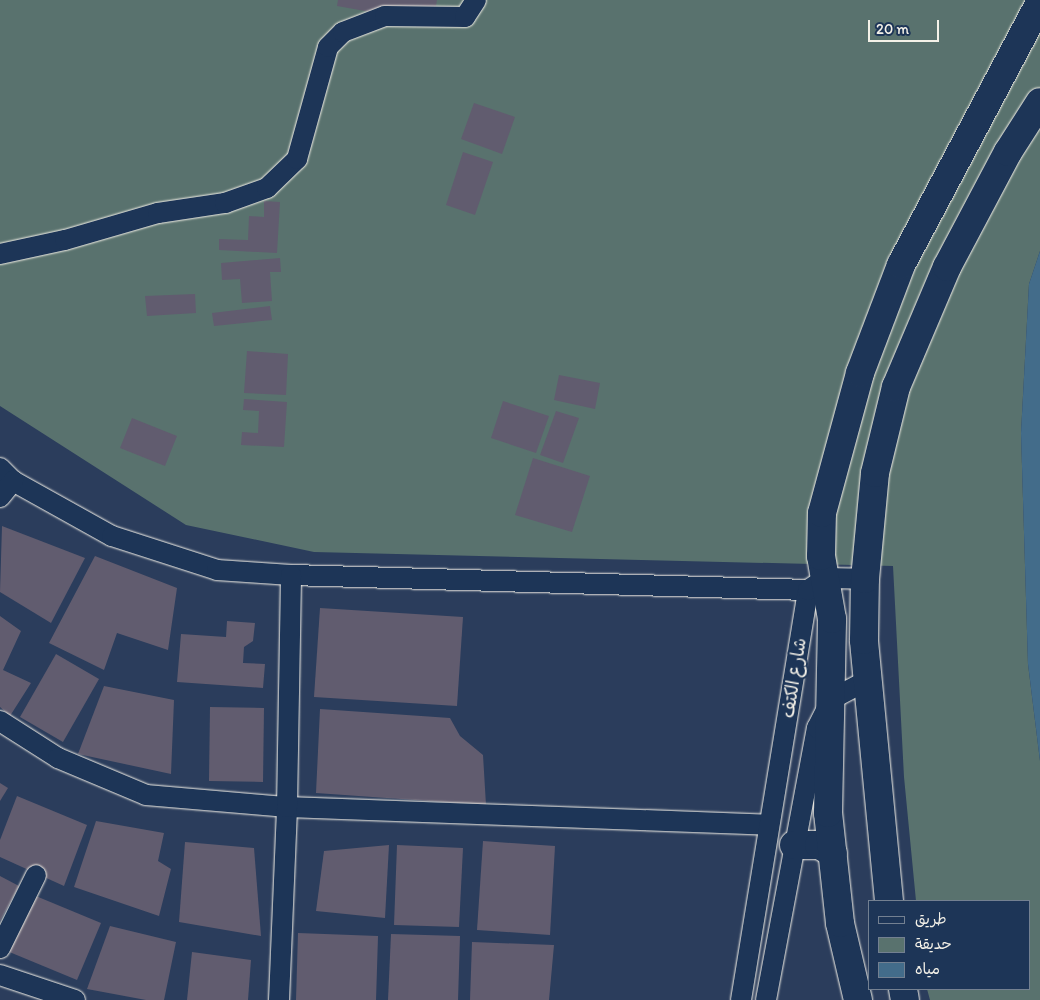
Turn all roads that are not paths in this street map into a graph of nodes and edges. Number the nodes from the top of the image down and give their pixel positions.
1 (476, 0) edge
2 (1040, 3) edge
3 (1040, 102) edge
4 (0, 254) edge
5 (6, 475) edge
6 (0, 497) edge
7 (291, 575) junction
8 (865, 579) junction
9 (817, 584) junction
10 (867, 680) junction
11 (832, 698) junction
12 (0, 721) edge
13 (287, 807) junction
14 (769, 825) junction
15 (794, 845) junction
16 (832, 853) junction
17 (36, 875) dead end
18 (890, 900) edge
19 (0, 948) edge
20 (0, 975) edge
21 (75, 1000) edge
22 (279, 1000) edge
23 (741, 1000) edge
24 (766, 1000) edge
25 (858, 1000) edge

1 - 4 street
2 - 9 main road
3 - 8 main road
5 - 6 street
5 - 7 street
7 - 9 street
7 - 13 street
8 - 9 street
8 - 10 main road
9 - 11 main road
9 - 14 street, شارع الكتف
10 - 11 street
10 - 18 main road
11 - 15 street
11 - 16 main road
12 - 13 street
13 - 14 street
13 - 22 street
14 - 23 street, شارع الكتف
15 - 16 main road
15 - 24 street
16 - 25 main road
17 - 19 street
20 - 21 street

